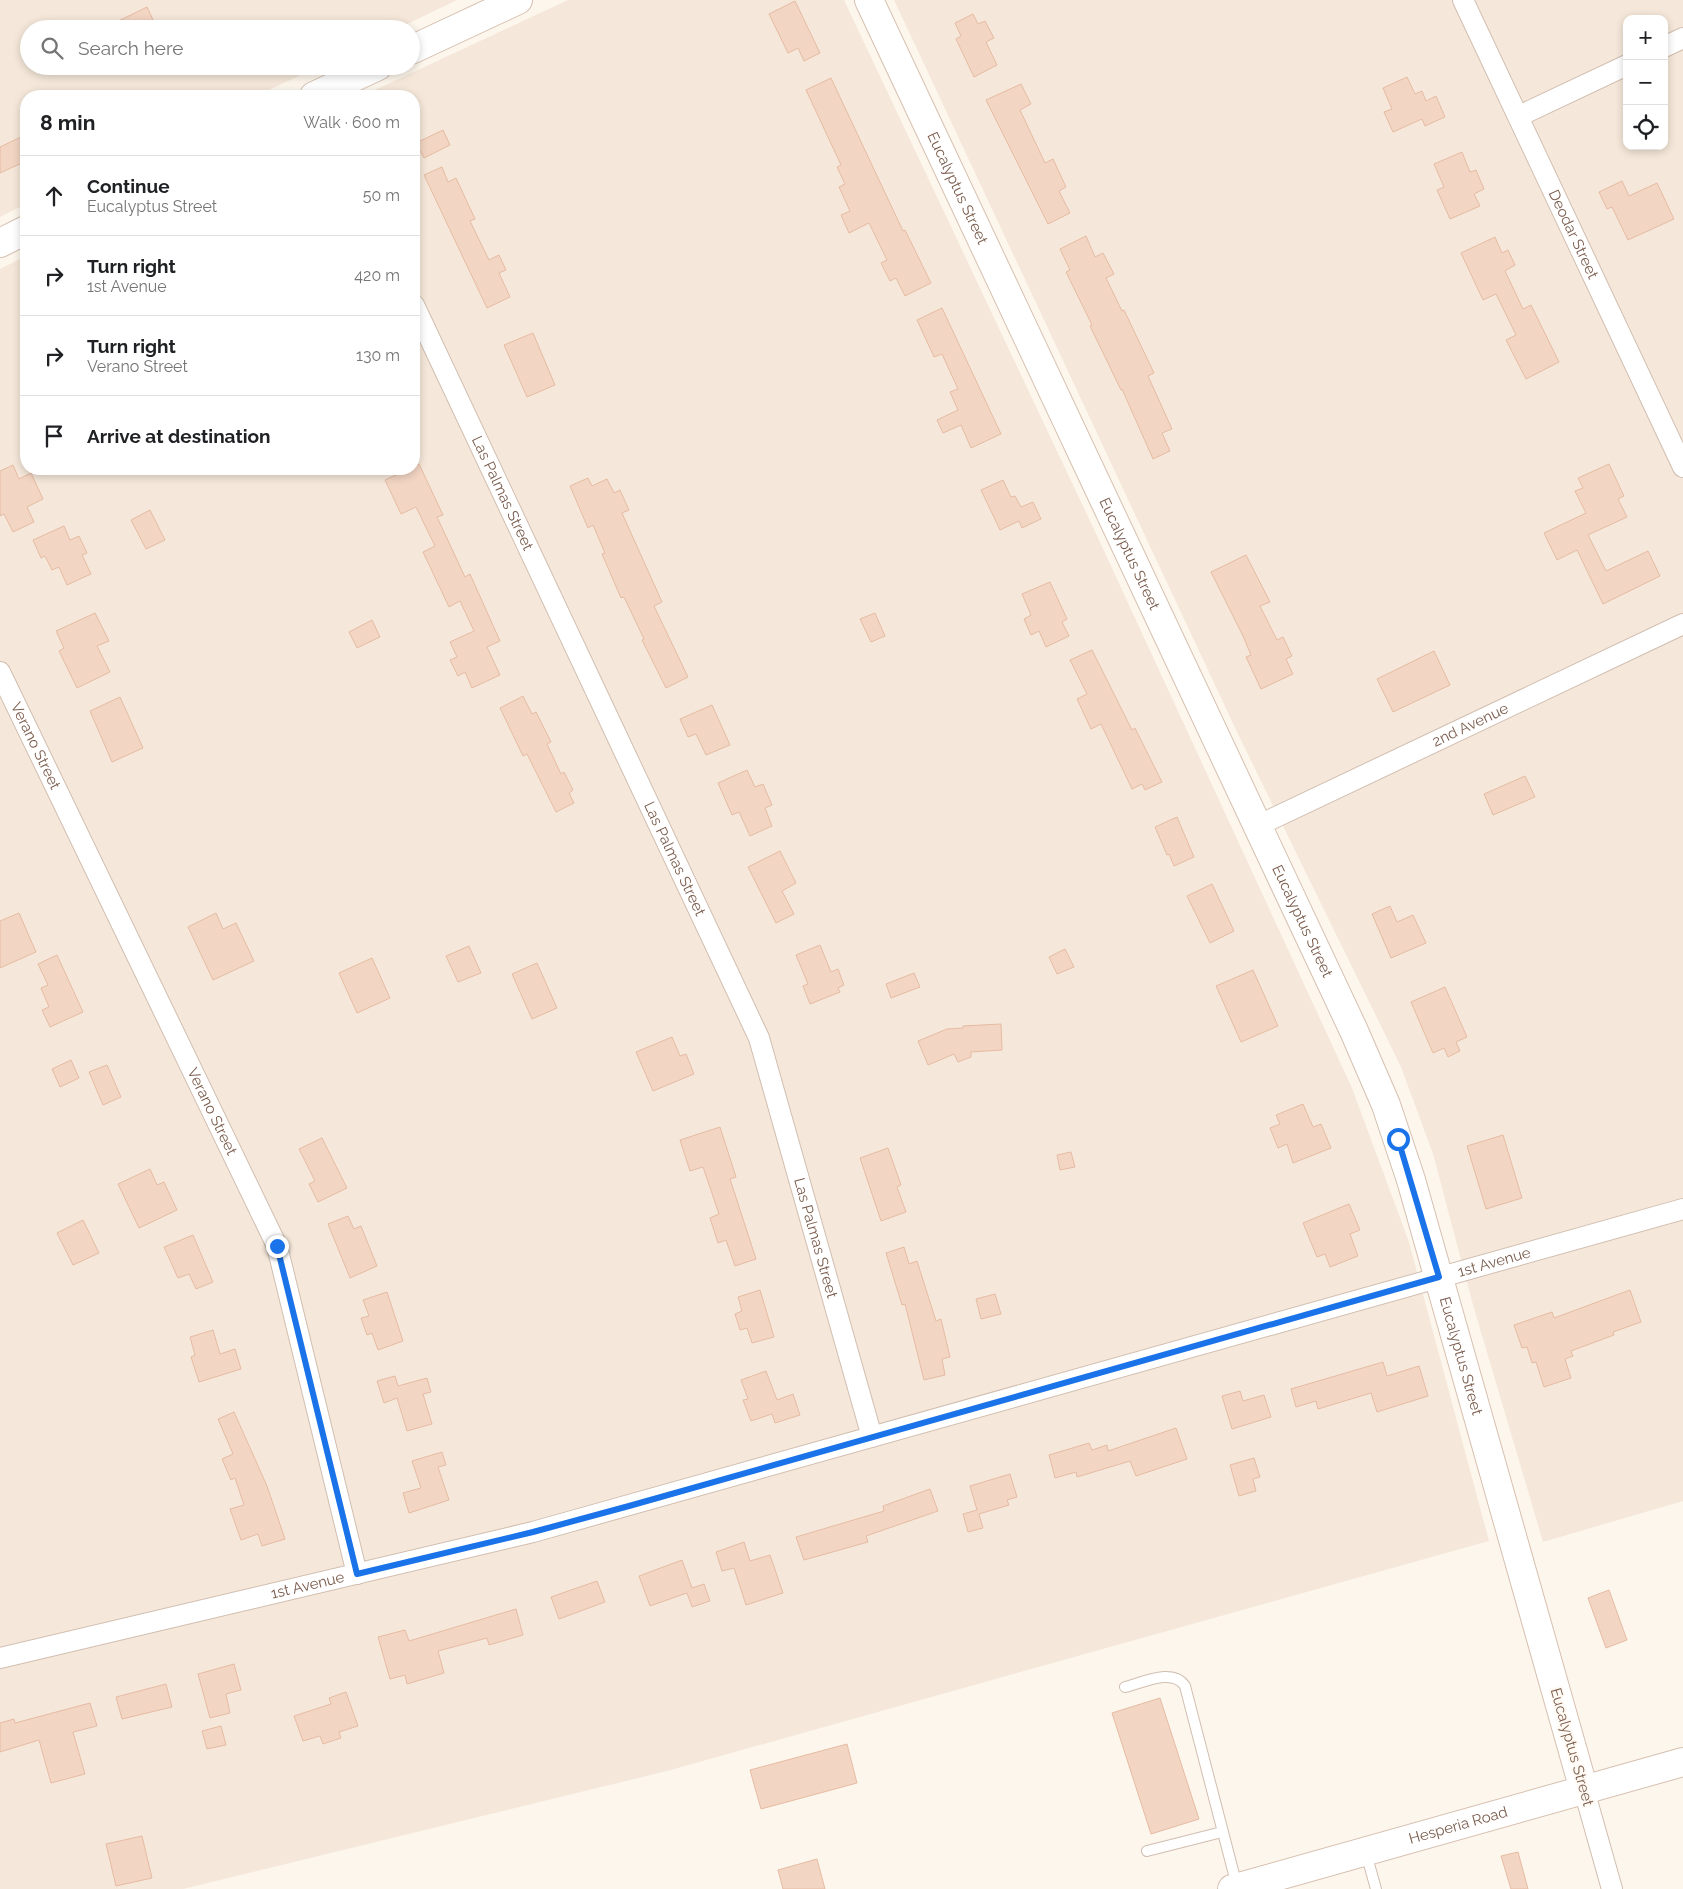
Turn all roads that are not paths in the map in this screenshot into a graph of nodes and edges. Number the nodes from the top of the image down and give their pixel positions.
1 (518, 0) edge
2 (869, 0) edge
3 (1463, 0) edge
4 (1683, 38) edge
5 (1668, 45) edge
6 (420, 46) edge
7 (1623, 67) edge
8 (359, 75) edge
9 (328, 90) edge
10 (1519, 116) junction
11 (20, 233) edge
12 (0, 243) edge
13 (420, 318) edge
14 (1683, 467) edge
15 (1683, 624) edge
16 (0, 672) edge
17 (1257, 826) junction
18 (1683, 1209) edge
19 (1439, 1277) junction
20 (872, 1436) junction
21 (357, 1574) junction
22 (0, 1658) edge
23 (1125, 1687) dead end
24 (1683, 1762) edge
25 (1584, 1790) junction
26 (1222, 1832) junction
27 (1147, 1851) dead end
28 (1365, 1852) junction
29 (1235, 1888) edge
30 (1376, 1889) edge
31 (1612, 1889) edge

1 - 6 main road
2 - 17 main road, Eucalyptus Street
3 - 10 street, Deodar Street
4 - 5 street
7 - 10 street
8 - 9 main road
10 - 14 street, Deodar Street
11 - 12 main road
13 - 20 street, Las Palmas Street
15 - 17 street, 2nd Avenue
16 - 21 street, Verano Street
17 - 19 main road, Eucalyptus Street
18 - 19 street, 1st Avenue
19 - 20 street, 1st Avenue
19 - 25 main road, Eucalyptus Street
20 - 21 street, 1st Avenue
21 - 22 street, 1st Avenue
23 - 26 lane
24 - 25 main road, Hesperia Road
25 - 28 main road, Hesperia Road
25 - 31 street, Eucalyptus Street
26 - 27 lane
26 - 29 lane
28 - 29 main road, Hesperia Road
28 - 30 lane

